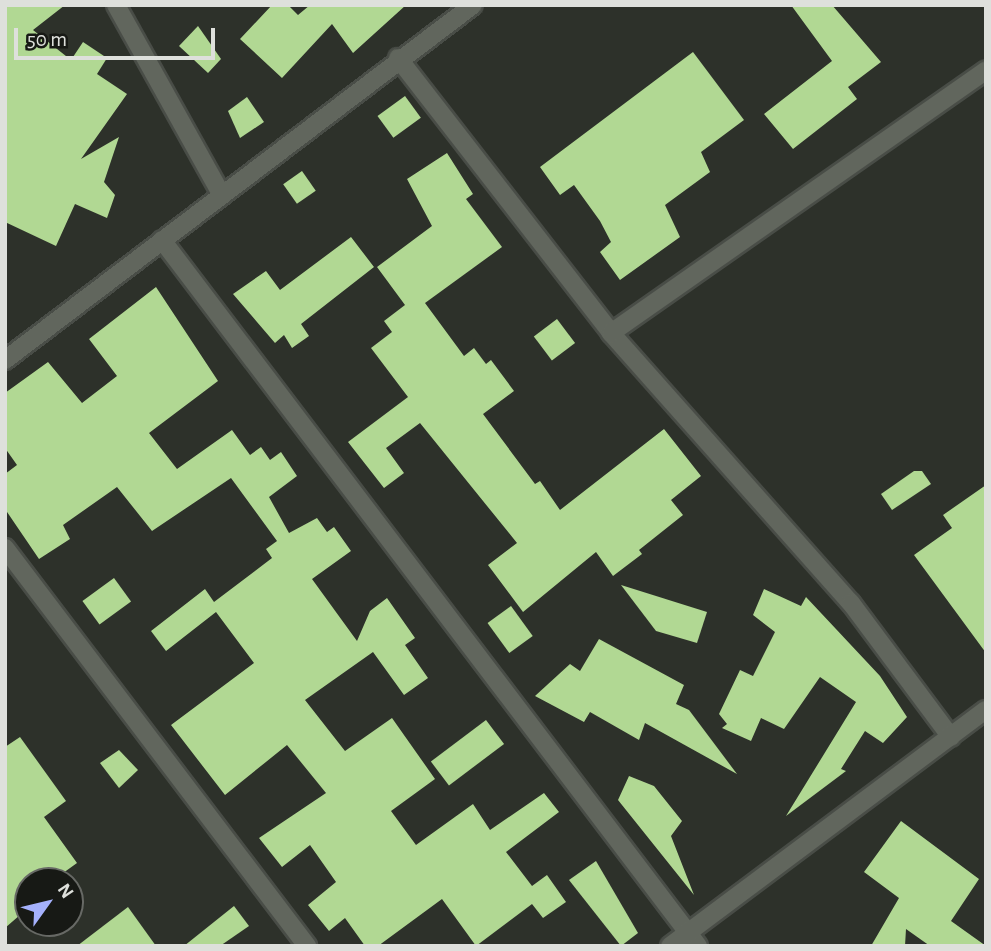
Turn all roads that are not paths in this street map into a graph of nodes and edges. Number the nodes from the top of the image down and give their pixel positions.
1 (116, 5) edge
2 (472, 5) edge
3 (398, 58) junction
4 (986, 70) edge
5 (221, 194) junction
6 (162, 240) junction
7 (611, 332) junction
8 (5, 360) edge
9 (5, 548) edge
10 (986, 710) edge
11 (951, 737) junction
12 (693, 939) edge
13 (307, 946) edge
14 (670, 946) edge

1 - 5 street
2 - 3 street
3 - 5 street
3 - 7 street
4 - 7 street
5 - 6 street
6 - 8 street
6 - 12 street
7 - 11 street
9 - 13 street
10 - 11 street
11 - 12 street
12 - 14 street

